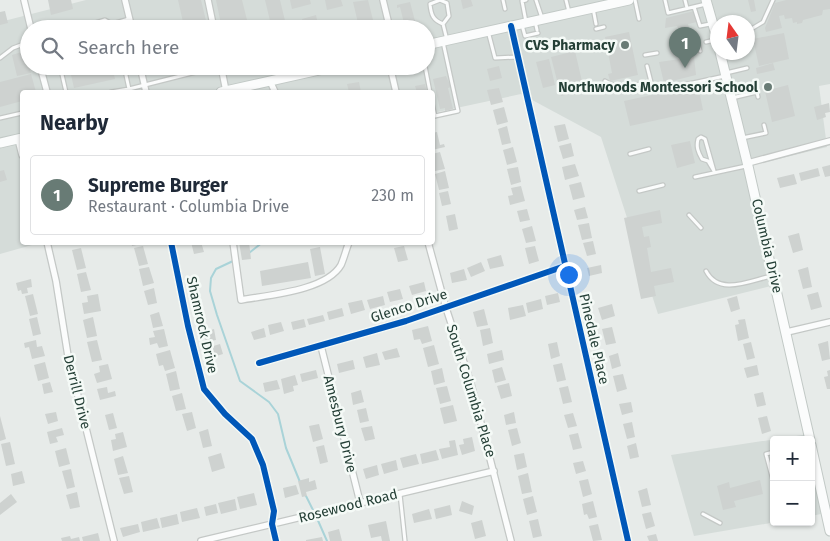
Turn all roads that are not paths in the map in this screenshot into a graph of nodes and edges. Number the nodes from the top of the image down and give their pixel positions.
1 (125, 0) edge
2 (208, 0) edge
3 (384, 0) edge
4 (503, 0) edge
5 (523, 0) edge
6 (536, 0) edge
7 (566, 0) edge
8 (629, 0) edge
9 (635, 0) edge
10 (665, 0) edge
11 (685, 0) edge
12 (773, 0) edge
13 (27, 1) edge
14 (606, 2) edge
15 (707, 2) edge
16 (589, 5) edge
17 (694, 6) junction
18 (687, 8) junction
19 (505, 9) dead end
20 (569, 13) junction
21 (711, 15) edge
22 (639, 18) dead end
23 (129, 19) joint
24 (30, 20) edge
25 (126, 20) edge
26 (212, 20) edge
27 (388, 20) edge
28 (531, 21) junction
29 (443, 24) junction
30 (510, 26) junction
31 (710, 26) edge
32 (604, 27) dead end
33 (755, 27) edge
34 (488, 31) junction
35 (445, 41) junction
36 (710, 41) edge
37 (706, 42) dead end
38 (698, 43) dead end
39 (435, 44) edge
40 (20, 45) edge
41 (700, 51) dead end
42 (657, 53) dead end
43 (645, 55) dead end
44 (518, 57) junction
45 (0, 58) edge
46 (722, 60) edge
47 (647, 66) dead end
48 (747, 68) dead end
49 (725, 74) junction
50 (42, 75) edge
51 (62, 75) edge
52 (126, 75) edge
53 (142, 75) edge
54 (185, 75) edge
55 (222, 75) edge
56 (286, 75) edge
57 (292, 75) edge
58 (392, 75) edge
59 (427, 75) edge
60 (287, 78) junction
61 (605, 81) dead end
62 (270, 82) junction
63 (144, 85) junction
64 (129, 89) junction
65 (252, 89) edge
66 (665, 89) dead end
67 (46, 90) edge
68 (66, 90) edge
69 (123, 90) edge
70 (145, 90) edge
71 (225, 90) edge
72 (274, 90) edge
73 (396, 90) edge
74 (430, 90) edge
75 (758, 97) dead end
76 (731, 98) junction
77 (20, 113) edge
78 (435, 116) edge
79 (0, 118) edge
80 (764, 126) dead end
81 (741, 138) junction
82 (20, 139) edge
83 (830, 141) edge
84 (0, 143) edge
85 (649, 149) dead end
86 (630, 154) dead end
87 (748, 164) junction
88 (714, 171) junction
89 (695, 176) dead end
90 (663, 185) dead end
91 (639, 191) dead end
92 (689, 215) dead end
93 (701, 228) dead end
94 (49, 245) edge
95 (172, 245) edge
96 (233, 245) edge
97 (347, 245) edge
98 (429, 245) edge
99 (565, 266) junction
100 (706, 271) dead end
101 (774, 276) junction
102 (446, 308) junction
103 (830, 322) edge
104 (787, 332) junction
105 (321, 346) junction
106 (259, 363) dead end
107 (809, 436) edge
108 (770, 453) edge
109 (815, 459) edge
110 (770, 469) edge
111 (494, 471) junction
112 (400, 493) junction
113 (826, 499) edge
114 (360, 502) junction
115 (703, 514) dead end
116 (720, 523) dead end
117 (272, 524) junction
118 (830, 531) edge
119 (114, 541) edge
120 (201, 541) edge
121 (276, 541) edge
122 (405, 541) edge
123 (511, 541) edge
124 (628, 541) edge

1 - 23 street
2 - 26 street
3 - 27 street
4 - 19 lane
5 - 28 lane
6 - 28 lane
7 - 20 lane
8 - 14 main road
9 - 22 lane
10 - 18 lane
11 - 18 lane
12 - 33 lane
13 - 24 street
14 - 16 main road
15 - 17 lane
15 - 21 main road
16 - 20 main road
16 - 32 lane
17 - 18 lane
17 - 31 lane
20 - 28 main road
23 - 25 lane
28 - 28 lane
28 - 30 main road
29 - 29 lane
29 - 35 lane
30 - 34 main road
30 - 44 street, Pinedale Place
34 - 35 main road
34 - 44 lane
35 - 39 main road
35 - 78 lane
36 - 37 lane
38 - 41 lane
40 - 45 lane
42 - 43 lane
44 - 99 street, Pinedale Place
46 - 49 main road, Columbia Drive
47 - 61 lane
48 - 49 lane
49 - 66 lane
49 - 76 main road, Columbia Drive
50 - 67 street
51 - 68 lane
52 - 64 lane
53 - 63 street
54 - 63 lane
55 - 71 street
56 - 60 lane
57 - 60 main road
58 - 73 street
59 - 74 lane
60 - 62 main road
62 - 65 main road
62 - 72 street
63 - 64 lane
63 - 70 street
64 - 69 lane
75 - 76 lane
76 - 81 main road, Columbia Drive
77 - 79 lane
80 - 81 lane
81 - 87 main road, Columbia Drive
82 - 84 main road
83 - 87 street
85 - 86 lane
87 - 88 lane
87 - 101 main road, Columbia Drive
88 - 88 lane
88 - 89 lane
90 - 91 lane
92 - 93 lane
94 - 119 street, Derrill Drive
95 - 117 street, Shamrock Drive
96 - 97 street
98 - 102 street, South Columbia Place
99 - 102 street, Glenco Drive
99 - 124 street, Pinedale Place
100 - 101 lane
101 - 104 main road, Columbia Drive
102 - 105 street, Glenco Drive
102 - 111 street, South Columbia Place
103 - 104 street
104 - 107 main road, Columbia Drive
105 - 106 street, Glenco Drive
105 - 114 street, Amesbury Drive
108 - 110 lane
109 - 113 main road
111 - 112 street, Rosewood Road
111 - 123 street, South Columbia Place
112 - 114 street, Rosewood Road
112 - 122 lane
113 - 118 main road
114 - 117 street, Rosewood Road
115 - 116 lane
117 - 120 street, Rosewood Road
117 - 121 street, Shamrock Drive

